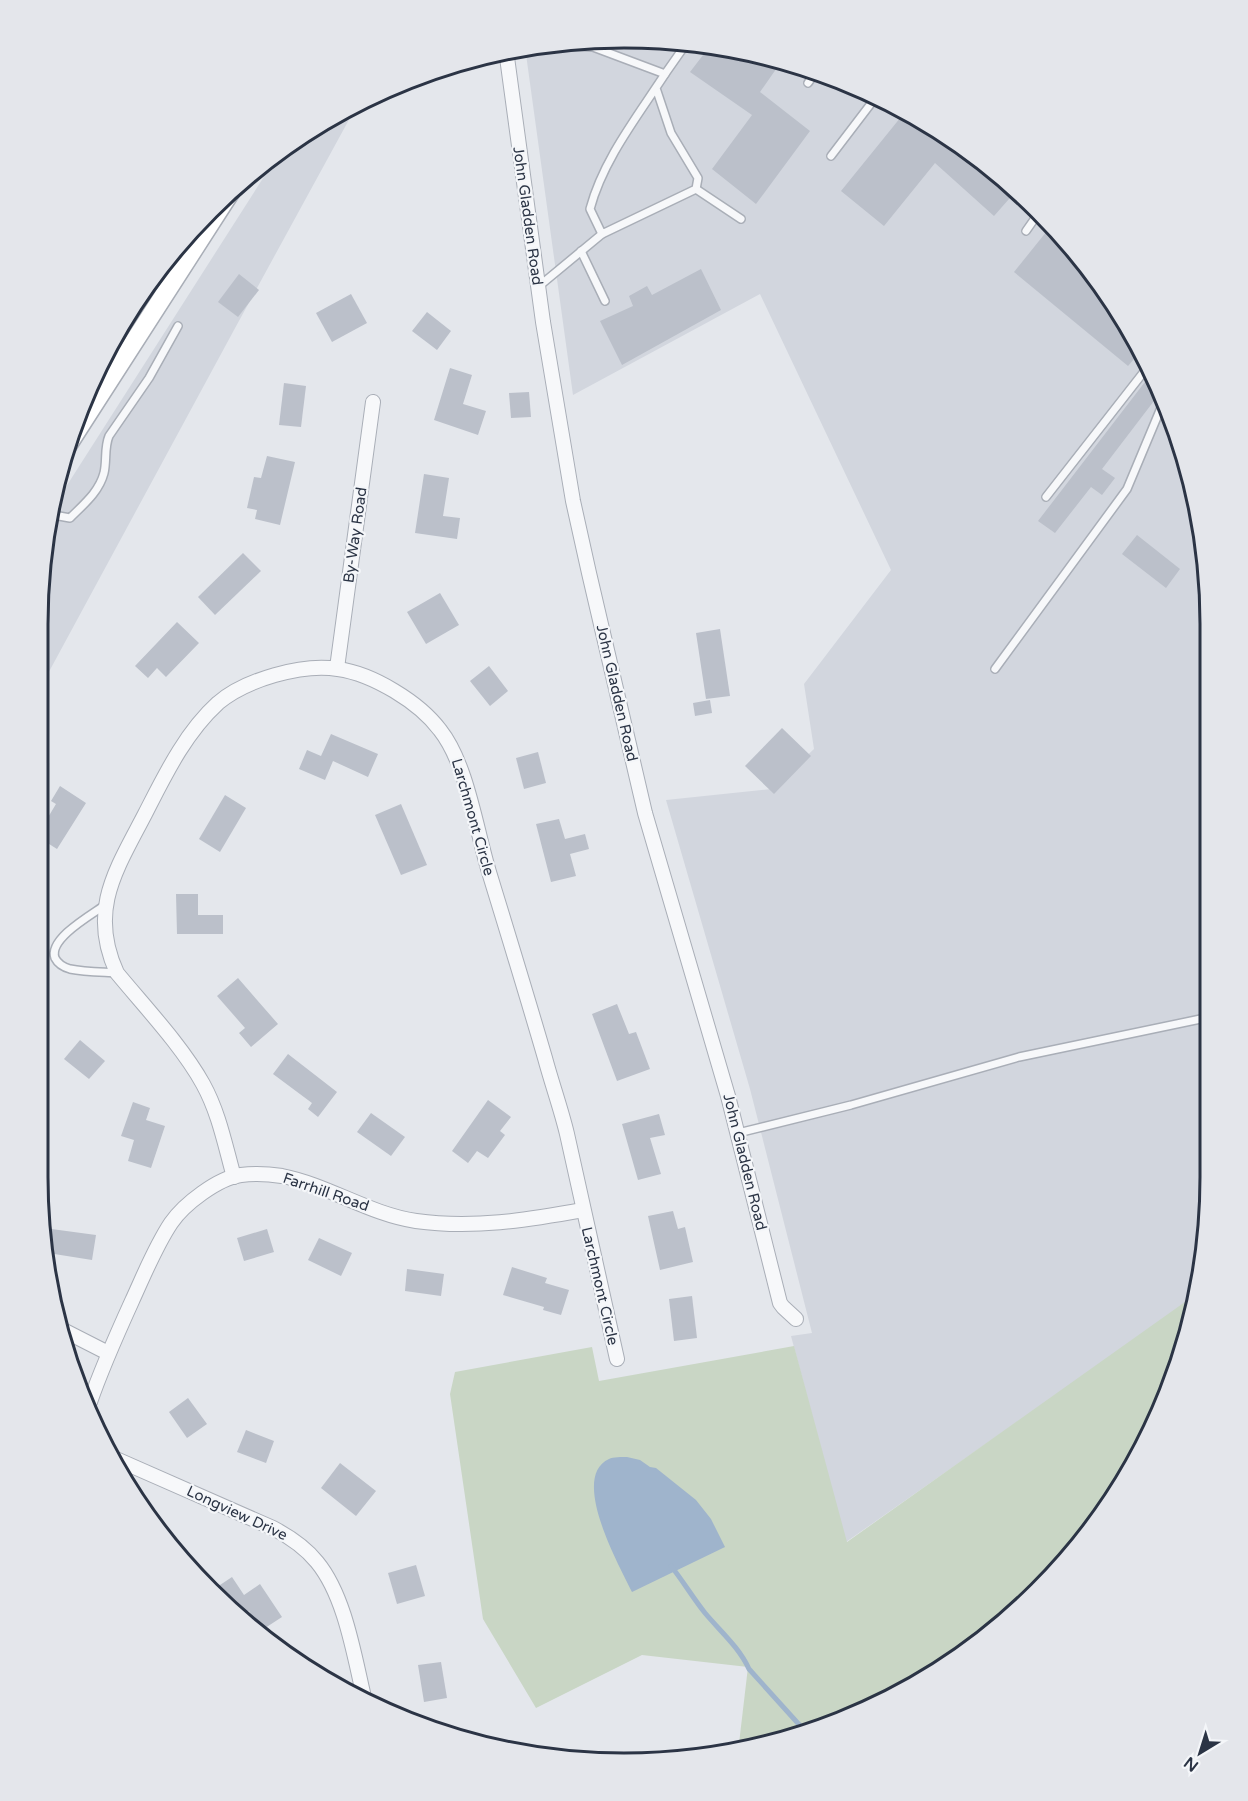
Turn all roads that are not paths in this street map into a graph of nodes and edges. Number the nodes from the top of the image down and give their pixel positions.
1 (598, 49) edge
2 (681, 51) edge
3 (507, 60) edge
4 (665, 74) junction
5 (811, 80) edge
6 (808, 83) dead end
7 (656, 88) junction
8 (871, 104) edge
9 (831, 156) dead end
10 (696, 189) junction
11 (741, 219) dead end
12 (1034, 220) edge
13 (209, 226) edge
14 (1026, 231) dead end
15 (602, 234) junction
16 (580, 251) junction
17 (538, 287) junction
18 (605, 301) dead end
19 (178, 326) dead end
20 (1143, 373) edge
21 (373, 402) dead end
22 (89, 411) edge
23 (1159, 413) edge
24 (1046, 496) dead end
25 (58, 516) edge
26 (337, 668) junction
27 (995, 669) dead end
28 (105, 905) junction
29 (117, 973) junction
30 (1200, 1019) edge
31 (738, 1133) junction
32 (234, 1177) junction
33 (583, 1210) junction
34 (796, 1318) dead end
35 (70, 1334) edge
36 (108, 1353) junction
37 (617, 1359) dead end
38 (92, 1397) edge
39 (123, 1462) edge
40 (362, 1690) edge

1 - 4 lane
2 - 4 lane
3 - 17 street, John Gladden Road
4 - 7 lane
5 - 6 lane
7 - 10 lane
7 - 15 lane
8 - 9 lane
10 - 11 lane
10 - 15 lane
12 - 14 lane
13 - 22 street
15 - 16 lane
16 - 17 lane
16 - 18 lane
17 - 31 street, John Gladden Road
19 - 25 lane
20 - 24 lane
21 - 26 street, By-Way Road
23 - 27 lane
26 - 28 street, Larchmont Circle
26 - 33 street, Larchmont Circle
28 - 29 street, Larchmont Circle
28 - 29 lane
29 - 32 street, Larchmont Circle
30 - 31 lane
31 - 34 street, John Gladden Road
32 - 33 street, Farrhill Road
32 - 36 street, Farrhill Road
33 - 37 street, Larchmont Circle
35 - 36 street
36 - 38 street, Farrhill Road
39 - 40 street, Longview Drive

